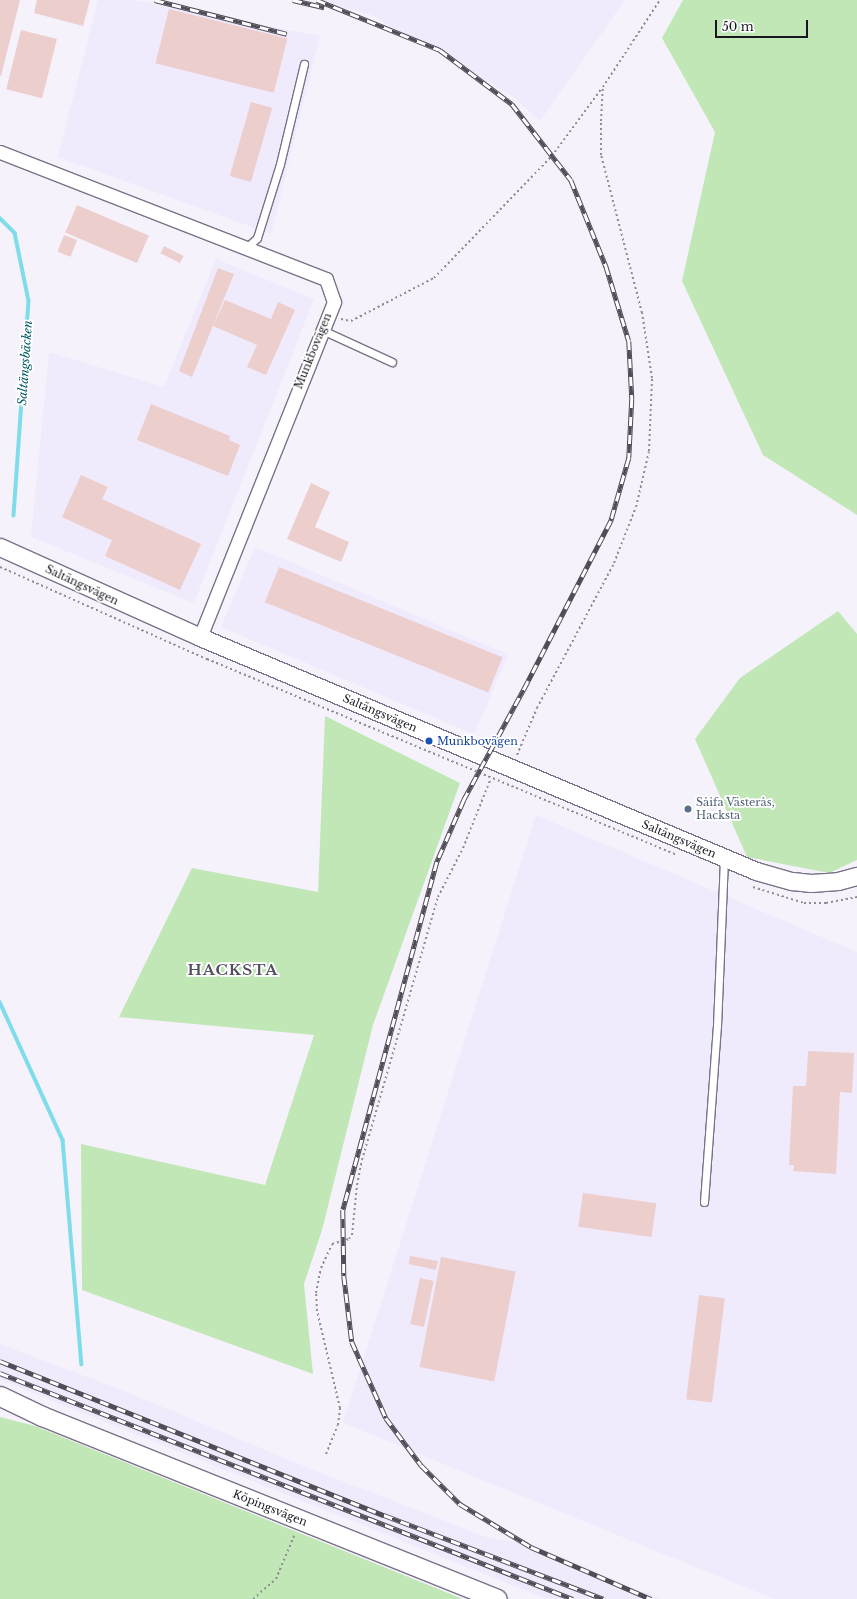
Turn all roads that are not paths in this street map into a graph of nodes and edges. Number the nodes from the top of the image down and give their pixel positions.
1 (304, 64) dead end
2 (0, 152) edge
3 (247, 247) junction
4 (322, 330) junction
5 (392, 362) dead end
6 (0, 547) edge
7 (200, 637) junction
8 (724, 858) junction
9 (857, 876) edge
10 (704, 1202) dead end
11 (0, 1396) edge
12 (0, 1404) edge
13 (42, 1416) junction
14 (497, 1599) edge

1 - 3 lane
2 - 3 street, Munkbovägen
3 - 4 street, Munkbovägen
4 - 5 lane
4 - 7 street, Munkbovägen
6 - 7 street, Saltängsvägen
7 - 8 street, Saltängsvägen
8 - 9 street, Saltängsvägen
8 - 10 lane
11 - 13 main road, Köpingsvägen
12 - 13 main road, Köpingsvägen
13 - 14 main road, Köpingsvägen

